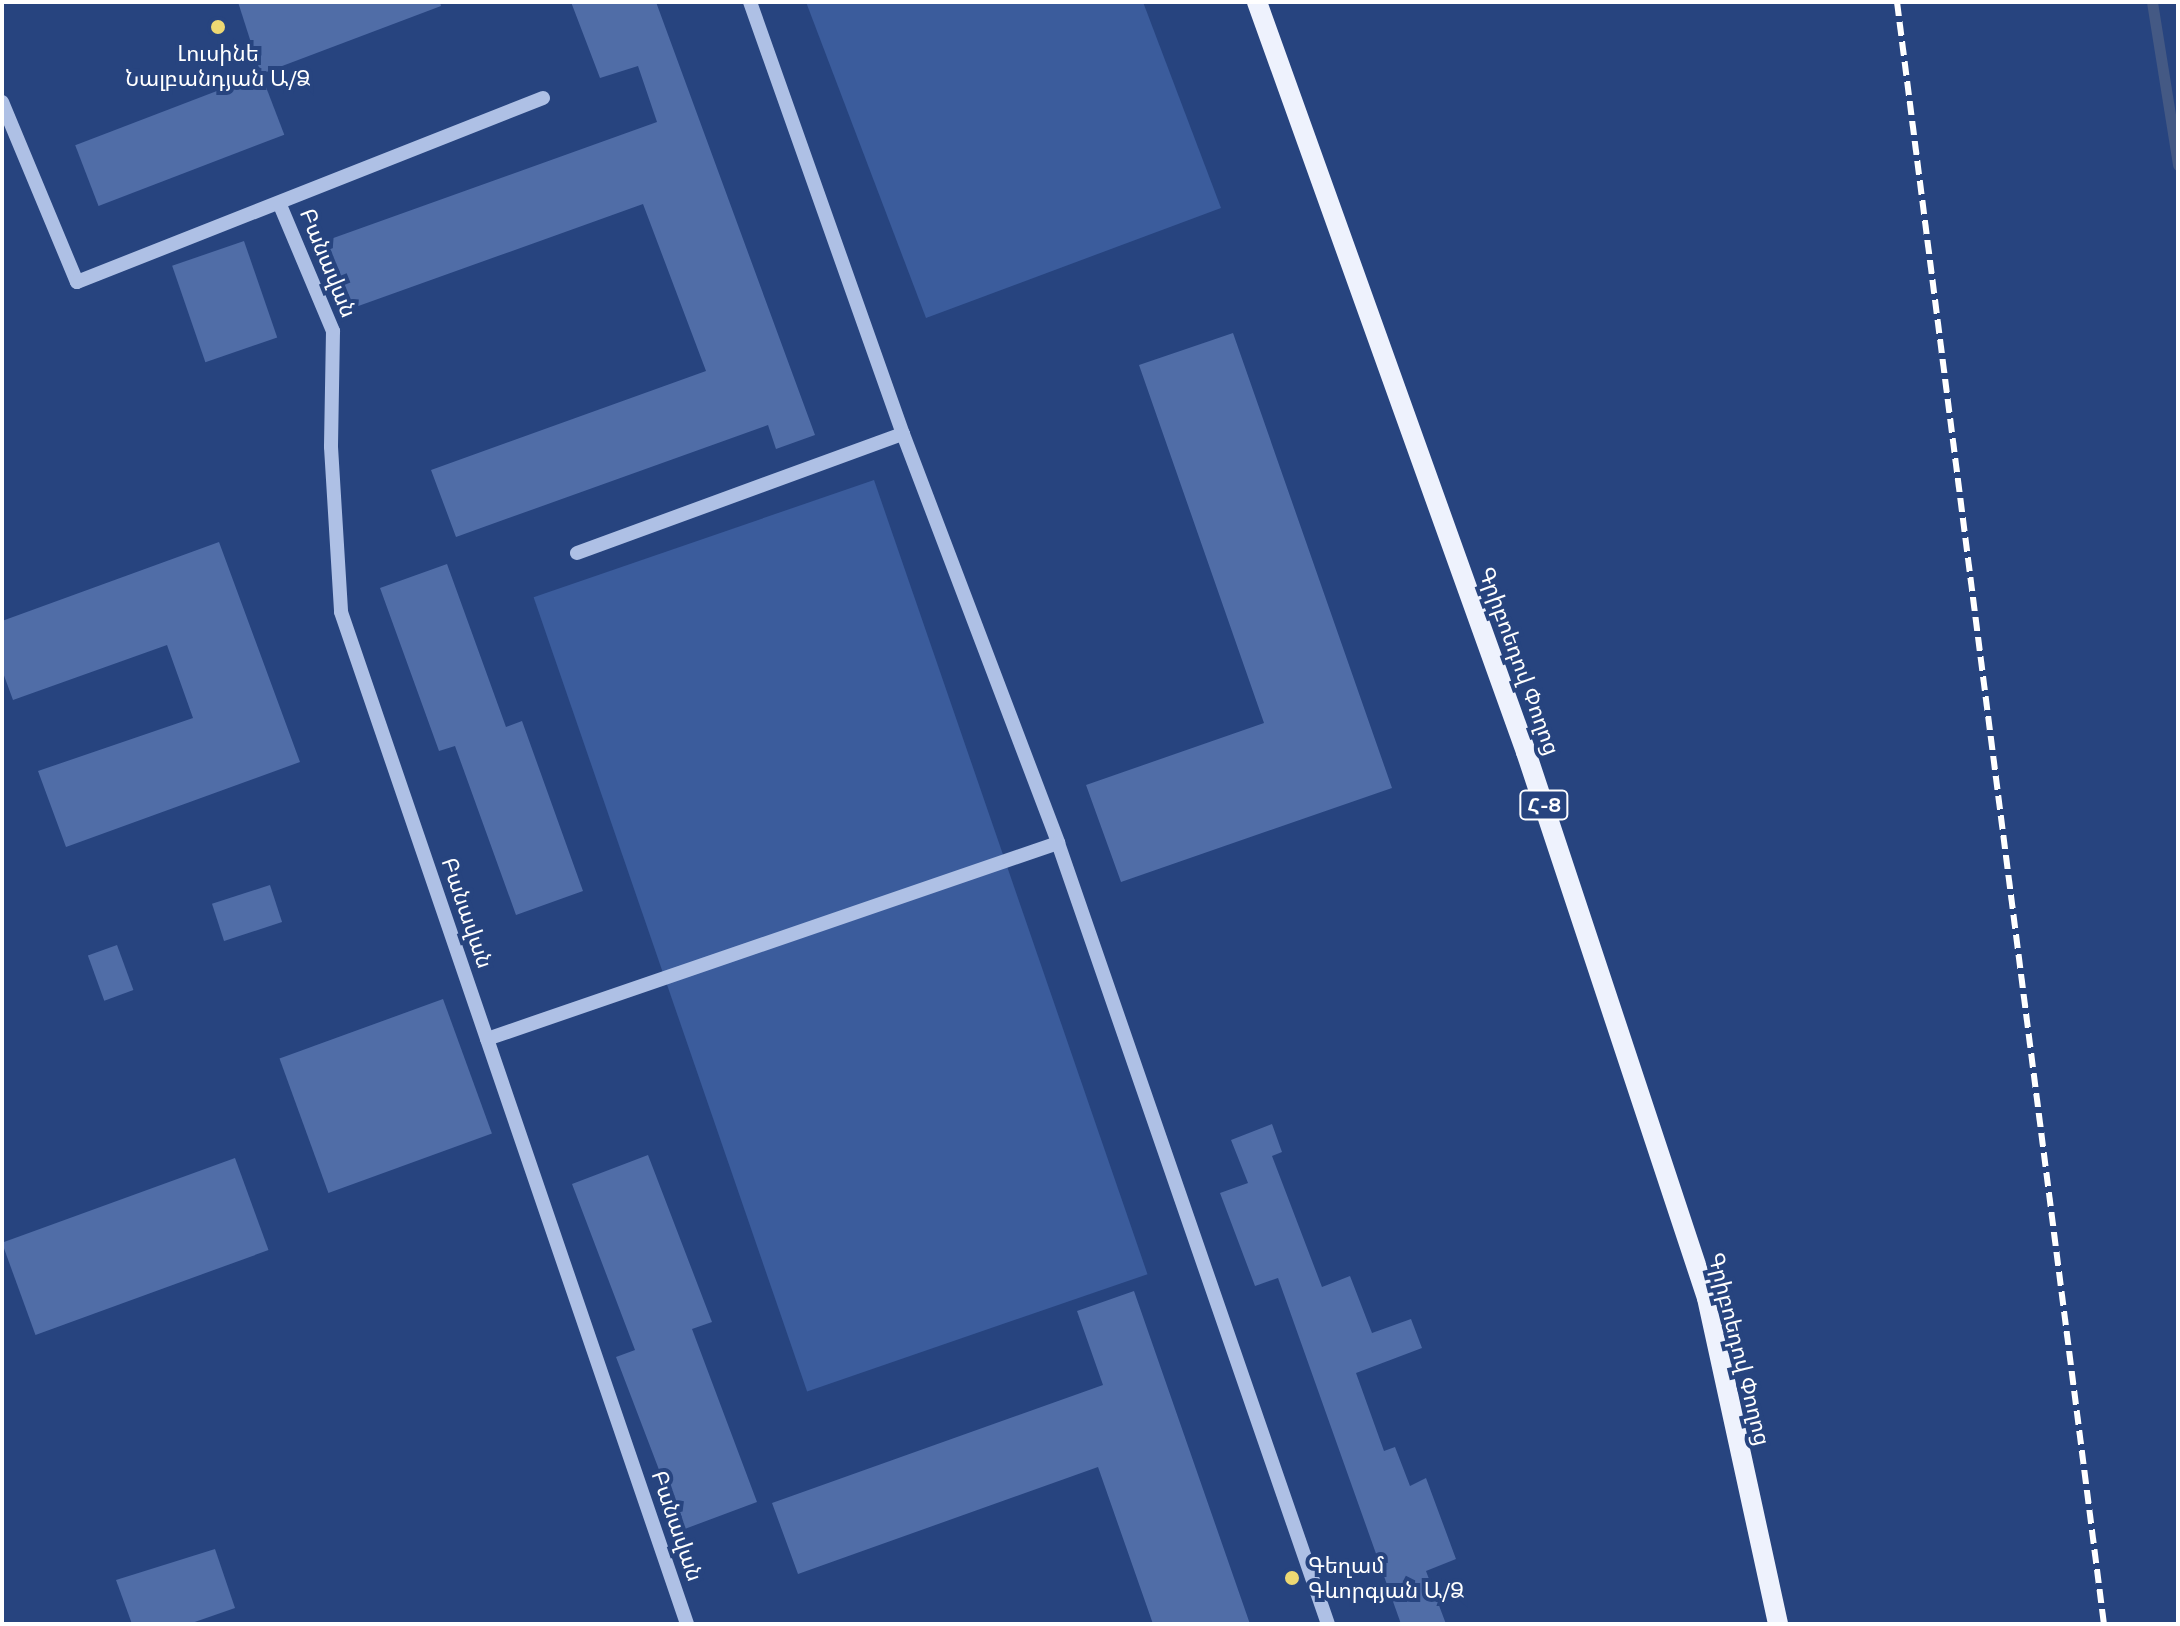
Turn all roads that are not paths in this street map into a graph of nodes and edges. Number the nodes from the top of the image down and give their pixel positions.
1 (750, 2) edge
2 (1257, 2) edge
3 (543, 98) dead end
4 (2, 102) edge
5 (280, 205) junction
6 (903, 434) junction
7 (577, 553) dead end
8 (1058, 843) junction
9 (487, 1039) junction
10 (687, 1624) edge
11 (1328, 1624) edge
12 (1778, 1624) edge

1 - 6 street
2 - 12 main road, Գրիբոեդով Փողոց / Հ-8
3 - 5 street
4 - 5 street
5 - 9 street, Բանավան
6 - 7 street
6 - 8 street
8 - 9 street
8 - 11 street
9 - 10 street, Բանավան

